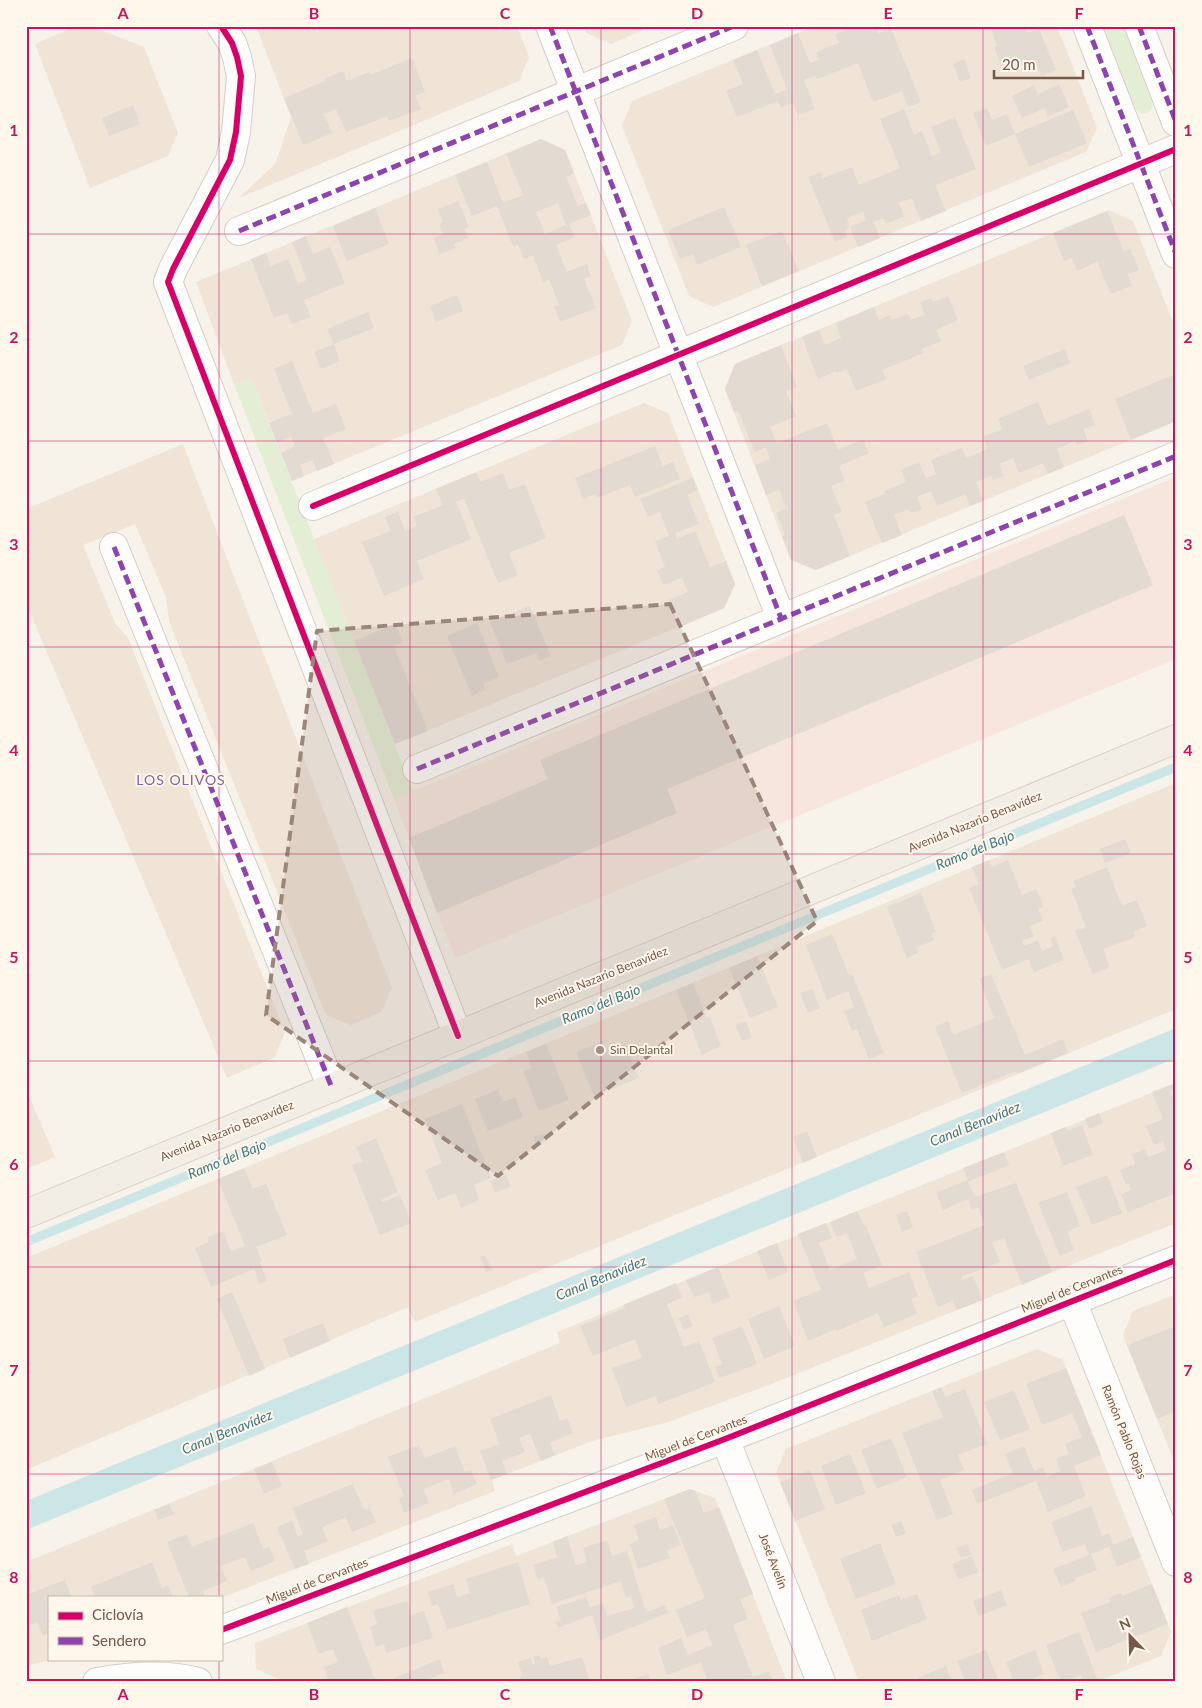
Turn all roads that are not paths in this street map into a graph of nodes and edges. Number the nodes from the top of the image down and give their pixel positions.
1 (222, 26) edge
2 (550, 26) edge
3 (734, 26) edge
4 (1087, 26) edge
5 (1139, 26) edge
6 (576, 92) junction
7 (1176, 122) edge
8 (1176, 149) edge
9 (1140, 164) junction
10 (239, 231) dead end
11 (1176, 254) edge
12 (678, 355) junction
13 (1176, 456) edge
14 (313, 506) dead end
15 (114, 547) dead end
16 (781, 618) junction
17 (1176, 739) edge
18 (417, 769) dead end
19 (458, 1036) junction
20 (332, 1088) junction
21 (26, 1214) edge
22 (1176, 1260) edge
23 (1072, 1301) junction
24 (725, 1439) junction
25 (1176, 1562) edge
26 (222, 1630) edge
27 (145, 1660) edge
28 (88, 1682) edge
29 (97, 1682) edge
30 (198, 1682) edge
31 (820, 1682) edge

1 - 19 street
2 - 6 street
3 - 6 street
4 - 9 street
5 - 7 street
6 - 10 street
6 - 12 street
8 - 9 street
9 - 11 street
9 - 12 street
12 - 14 street
12 - 16 street
13 - 16 street
15 - 20 street
16 - 18 street
17 - 19 main road, Avenida Nazario Benavídez
19 - 20 main road, Avenida Nazario Benavídez
20 - 21 main road, Avenida Nazario Benavídez
22 - 23 street, Miguel de Cervantes
23 - 24 street, Miguel de Cervantes
23 - 25 street, Ramón Pablo Rojas
24 - 26 street, Miguel de Cervantes
24 - 31 street, José Avelín
27 - 28 street
29 - 30 street

